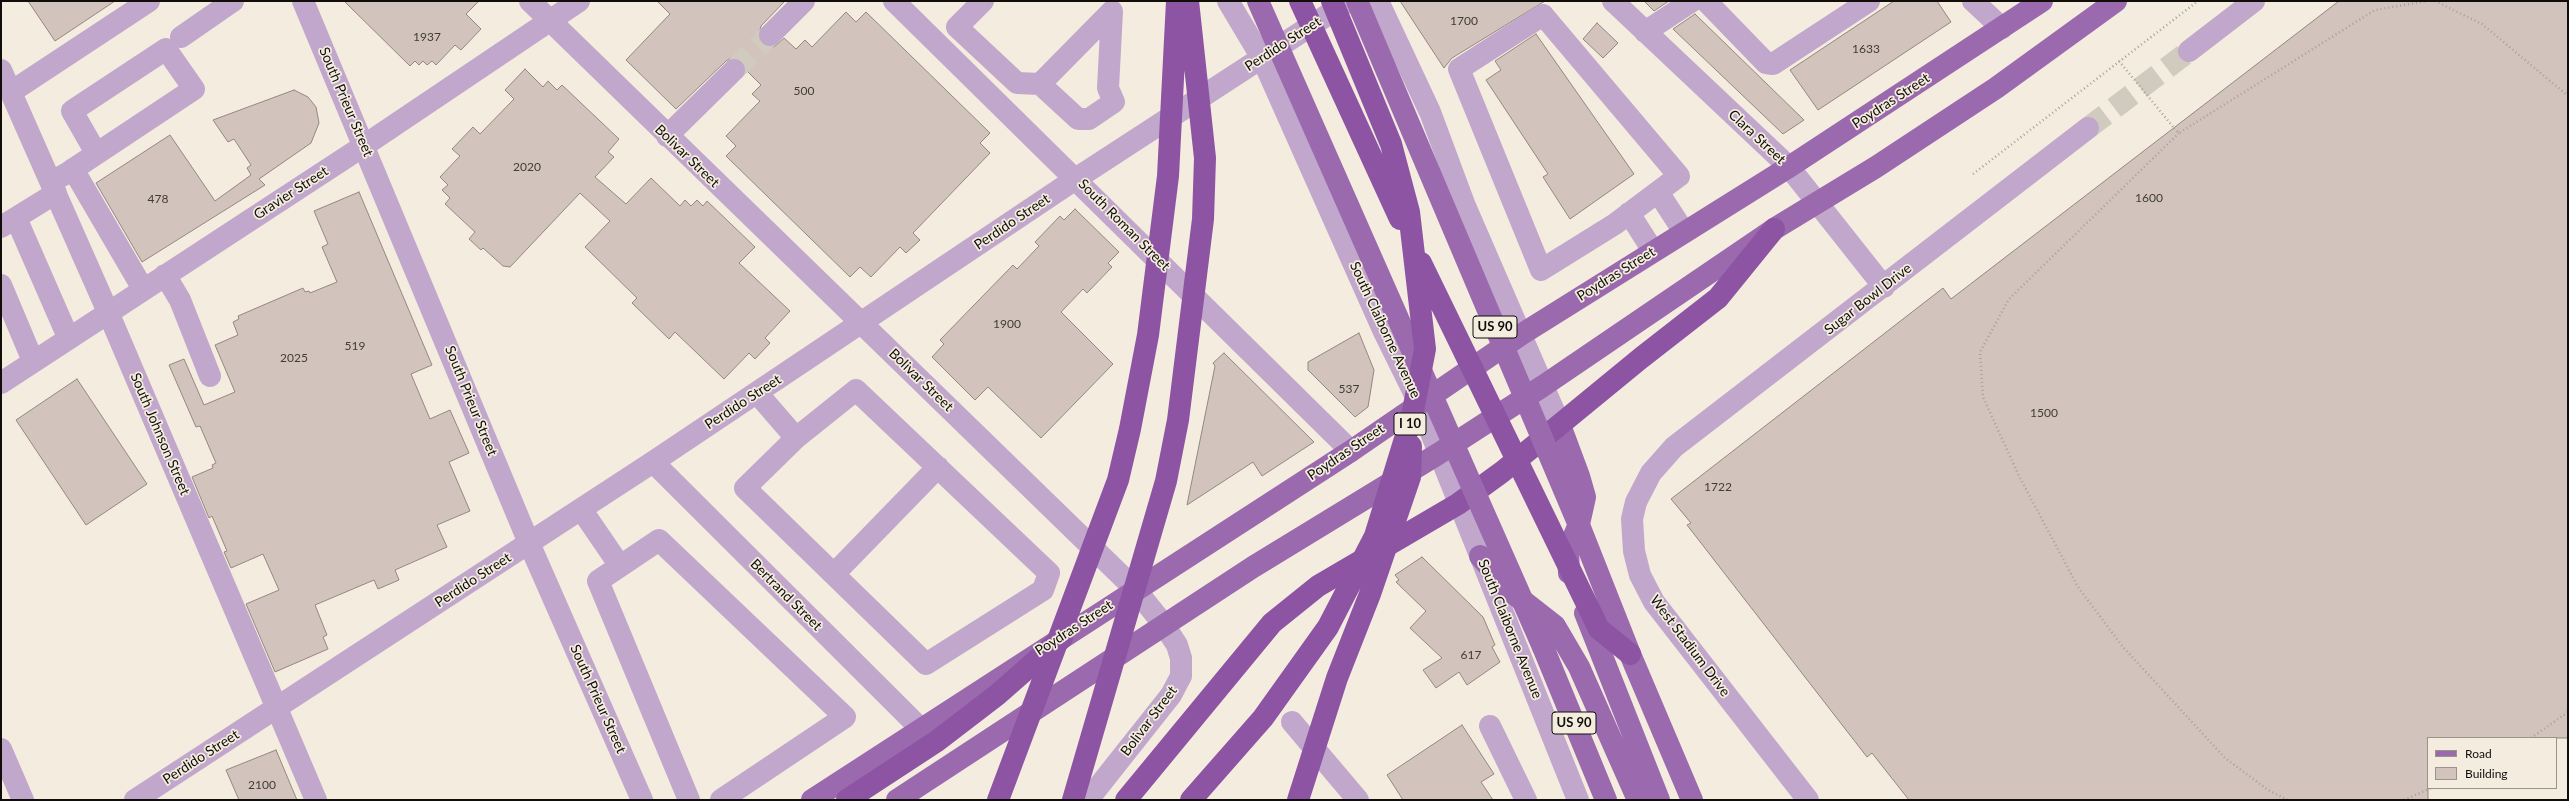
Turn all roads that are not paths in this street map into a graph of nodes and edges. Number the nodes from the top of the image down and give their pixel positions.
1 (148, 1) edge
2 (233, 1) edge
3 (303, 1) edge
4 (530, 1) edge
5 (579, 1) edge
6 (804, 1) edge
7 (894, 1) edge
8 (983, 1) edge
9 (1177, 1) edge
10 (1188, 1) edge
11 (1228, 1) edge
12 (1258, 1) edge
13 (1300, 1) edge
14 (1332, 1) edge
15 (1349, 1) edge
16 (1357, 1) edge
17 (1378, 1) edge
18 (1613, 1) edge
19 (1692, 1) edge
20 (1706, 1) edge
21 (1869, 1) edge
22 (1973, 1) edge
23 (2042, 1) edge
24 (2116, 1) edge
25 (2254, 1) edge
26 (549, 21) junction
27 (2002, 28) junction
28 (1645, 32) junction
29 (770, 35) tunnel mouth
30 (181, 37) dead end
31 (2189, 51) tunnel mouth
32 (1262, 58) junction
33 (1, 70) edge
34 (734, 70) tunnel mouth
35 (1040, 84) junction
36 (11, 92) junction
37 (2088, 128) tunnel mouth
38 (666, 136) junction
39 (365, 145) junction
40 (96, 154) junction
41 (1790, 167) junction
42 (73, 168) junction
43 (1077, 178) junction
44 (53, 188) junction
45 (1658, 192) junction
46 (1818, 202) junction
47 (1629, 213) junction
48 (8, 222) edge
49 (1774, 229) junction
50 (1684, 232) junction
51 (1653, 251) junction
52 (165, 274) junction
53 (1, 285) edge
54 (1884, 287) junction
55 (143, 289) junction
56 (108, 312) junction
57 (862, 323) junction
58 (1522, 334) junction
59 (68, 337) junction
60 (33, 361) junction
61 (210, 376) dead end
62 (1, 383) edge
63 (1543, 386) junction
64 (757, 393) junction
65 (1416, 409) junction
66 (1560, 425) junction
67 (796, 438) junction
68 (1351, 450) junction
69 (1438, 454) junction
70 (653, 462) junction
71 (938, 467) junction
72 (1651, 473) joint
73 (1458, 504) junction
74 (581, 509) junction
75 (529, 543) junction
76 (1480, 556) junction
77 (620, 566) junction
78 (834, 574) junction
79 (1136, 589) junction
80 (1164, 625) junction
81 (1068, 632) junction
82 (1630, 654) junction
83 (277, 709) junction
84 (1292, 722) dead end
85 (1490, 726) dead end
86 (920, 728) junction
87 (1, 749) edge
88 (1089, 796) edge
89 (23, 800) edge
90 (136, 800) edge
91 (316, 800) edge
92 (642, 800) edge
93 (689, 800) edge
94 (721, 800) edge
95 (812, 800) edge
96 (847, 800) edge
97 (897, 800) edge
98 (998, 800) edge
99 (1072, 800) edge
100 (1126, 800) edge
101 (1191, 800) edge
102 (1298, 800) edge
103 (1358, 800) edge
104 (1526, 800) edge
105 (1578, 800) edge
106 (1606, 800) edge
107 (1638, 800) edge
108 (1658, 800) edge
109 (1692, 800) edge
110 (1808, 800) edge

1 - 36 street
2 - 30 street
3 - 39 street, South Prieur Street
4 - 26 street, Bolivar Street
5 - 26 street, Gravier Street
6 - 29 street
7 - 43 street, South Roman Street
8 - 35 street
9 - 98 highway, bridge
10 - 99 highway, bridge
11 - 32 street, South Claiborne Avenue
12 - 106 main road, South Claiborne Avenue / US 90, bridge
13 - 82 highway, bridge
14 - 65 highway, I 10, bridge
15 - 32 street, Perdido Street
16 - 82 main road, US 90, bridge
17 - 58 street
18 - 28 street, Clara Street
19 - 28 street
20 - 21 street
22 - 27 street
23 - 27 main road, Poydras Street
24 - 46 main road
25 - 31 street
26 - 38 street, Bolivar Street
26 - 39 street, Gravier Street
27 - 41 main road, Poydras Street
28 - 41 street, Clara Street
32 - 43 street, Perdido Street
32 - 65 street, South Claiborne Avenue
33 - 36 street, South Johnson Street
34 - 38 street
35 - 35 street
36 - 44 street, South Johnson Street
37 - 54 street, Sugar Bowl Drive
38 - 57 street, Bolivar Street
39 - 52 street, Gravier Street
39 - 75 street, South Prieur Street
40 - 40 street
40 - 42 street
41 - 46 street, Clara Street
41 - 50 main road, Poydras Street
42 - 44 street
42 - 55 street
43 - 57 street, Perdido Street
43 - 68 street, South Roman Street
44 - 48 street
44 - 56 street, South Johnson Street
45 - 47 street
45 - 47 street
45 - 50 street
46 - 49 main road
46 - 54 street, Clara Street
47 - 51 street
48 - 59 street
49 - 63 main road
49 - 66 highway
50 - 51 main road, Poydras Street
51 - 58 main road, Poydras Street
52 - 55 street, Gravier Street
52 - 61 street
53 - 60 street
54 - 72 street, Sugar Bowl Drive
55 - 56 street, Gravier Street
56 - 59 street, Gravier Street
56 - 83 street, South Johnson Street
57 - 64 street, Perdido Street
57 - 79 street, Bolivar Street
58 - 63 street
58 - 65 main road, Poydras Street
59 - 60 street, Gravier Street
60 - 62 street, Gravier Street
63 - 66 street
63 - 69 main road
64 - 67 street
64 - 70 street, Perdido Street
65 - 68 main road, Poydras Street
65 - 69 street, South Claiborne Avenue
65 - 101 highway, I 10, bridge
65 - 102 highway, bridge
66 - 73 highway
66 - 108 main road
67 - 71 street
67 - 78 street
68 - 79 main road, Poydras Street
69 - 73 street, South Claiborne Avenue
69 - 80 main road
70 - 74 street, Perdido Street
70 - 86 street, Bertrand Street
71 - 78 street
71 - 78 street
72 - 110 street, West Stadium Drive
73 - 76 street, South Claiborne Avenue
73 - 100 highway
74 - 75 street, Perdido Street
74 - 77 street
75 - 83 street, Perdido Street
75 - 92 street, South Prieur Street
76 - 105 street, South Claiborne Avenue
76 - 107 main road
77 - 93 street
77 - 94 street
79 - 80 street, Bolivar Street
79 - 81 main road, Poydras Street
80 - 88 street, Bolivar Street
80 - 97 main road
81 - 86 main road, Poydras Street
81 - 96 highway
82 - 109 main road, US 90
83 - 90 street, Perdido Street
83 - 91 street, South Johnson Street
84 - 103 street
85 - 104 street
86 - 95 main road, Poydras Street
87 - 89 street

